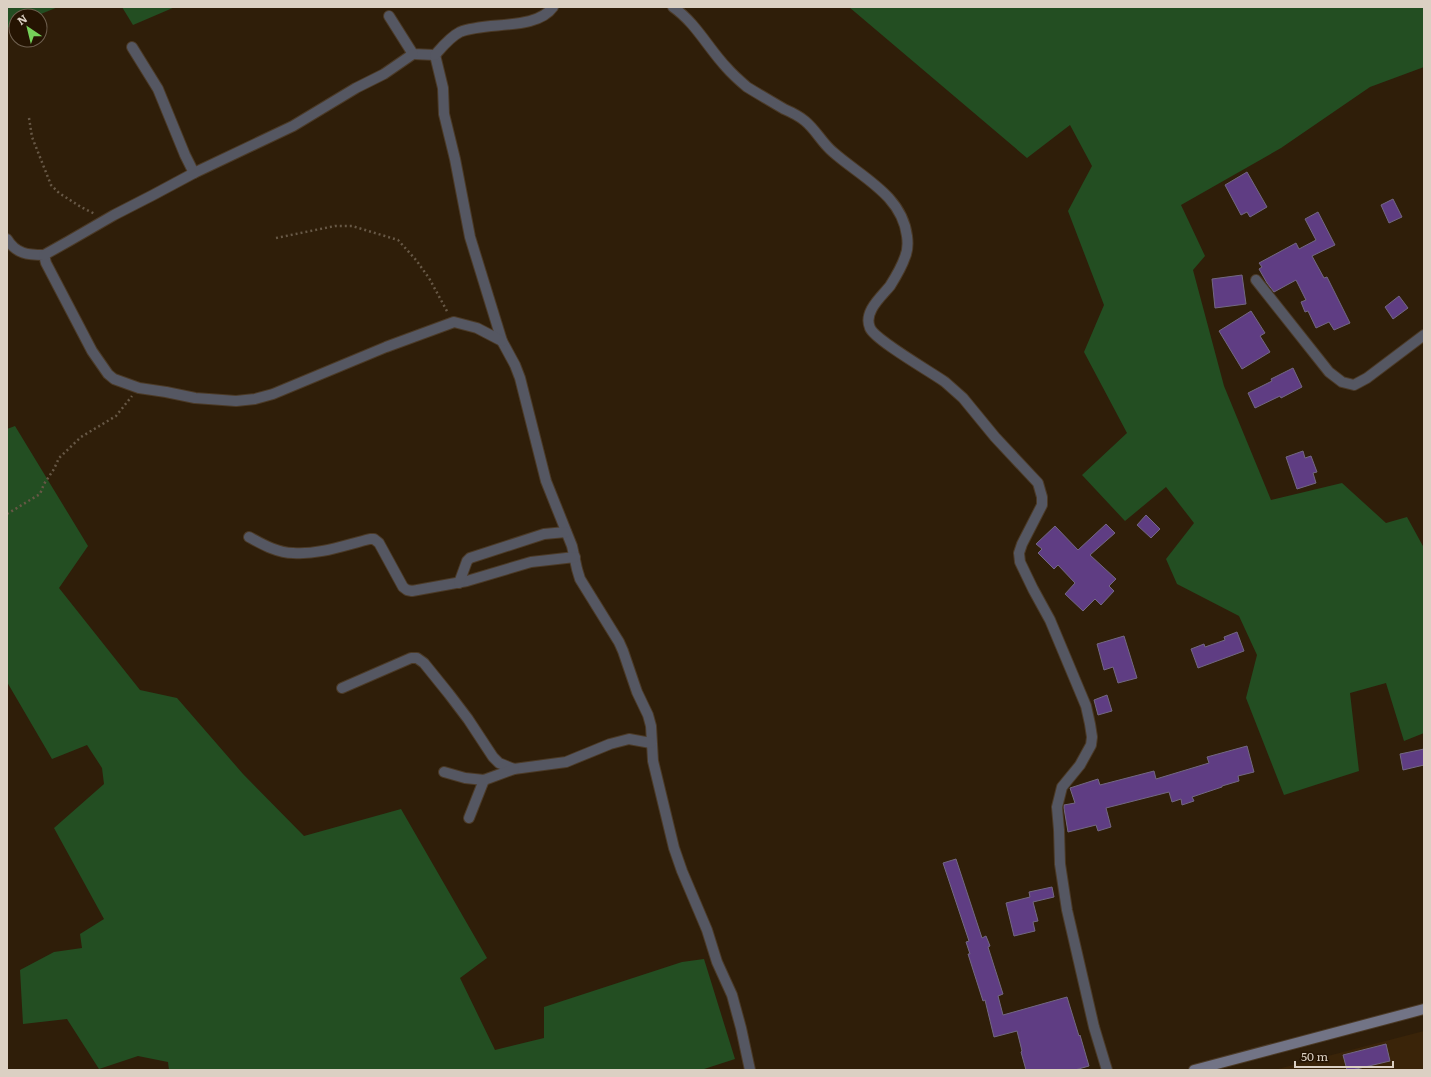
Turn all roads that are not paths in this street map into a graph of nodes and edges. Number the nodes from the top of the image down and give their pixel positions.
1 (553, 7) edge
2 (673, 7) edge
3 (389, 16) dead end
4 (132, 47) dead end
5 (412, 54) junction
6 (435, 55) junction
7 (194, 173) junction
8 (7, 240) edge
9 (44, 255) junction
10 (1256, 280) dead end
11 (1424, 335) edge
12 (502, 341) junction
13 (566, 532) junction
14 (249, 537) dead end
15 (575, 557) junction
16 (459, 583) junction
17 (342, 688) dead end
18 (651, 743) junction
19 (514, 769) junction
20 (444, 772) dead end
21 (484, 780) junction
22 (469, 818) dead end
23 (1424, 1009) edge
24 (750, 1070) edge
25 (1106, 1070) edge
26 (1194, 1070) edge

1 - 6 street
2 - 25 street
3 - 5 street
4 - 7 street
5 - 6 street
5 - 7 street
6 - 12 street
7 - 9 street
8 - 9 street
9 - 12 street
10 - 11 street
12 - 13 street
13 - 15 street
13 - 16 street
14 - 16 street
15 - 16 street
15 - 18 street
17 - 19 street
18 - 19 street
18 - 24 street
19 - 21 street
20 - 21 street
21 - 22 street
23 - 26 street

